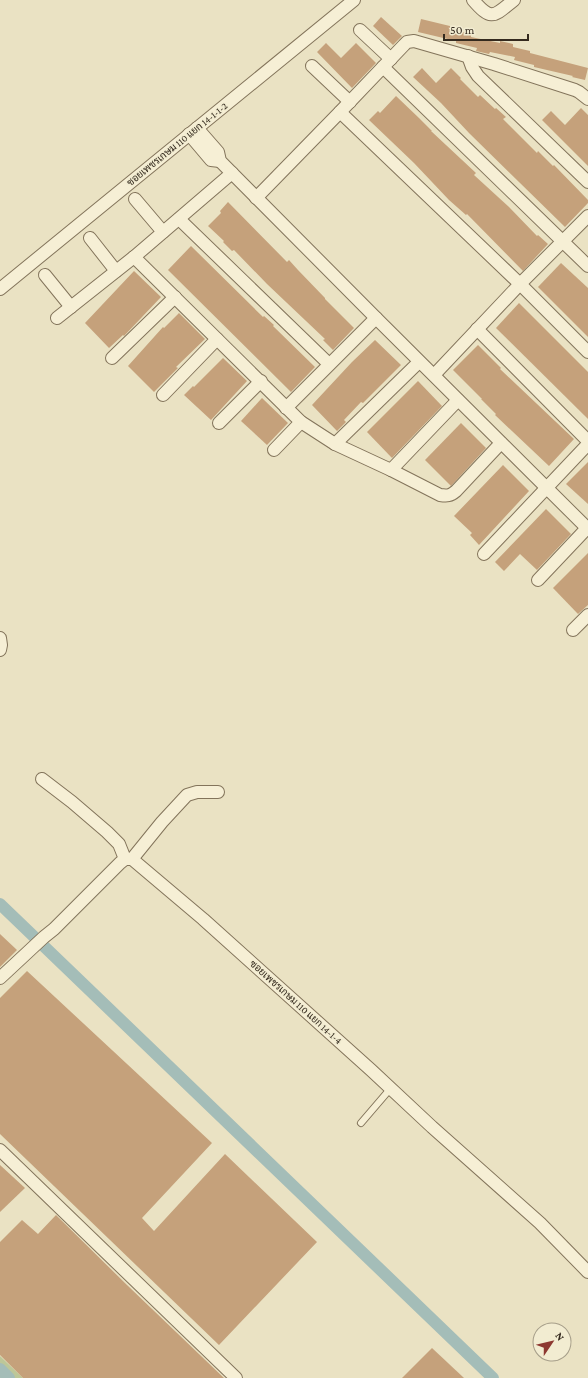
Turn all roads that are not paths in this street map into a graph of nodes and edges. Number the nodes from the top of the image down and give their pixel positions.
1 (354, 0) edge
2 (473, 0) edge
3 (514, 0) edge
4 (360, 30) dead end
5 (468, 56) junction
6 (387, 63) junction
7 (312, 66) dead end
8 (588, 99) edge
9 (350, 102) junction
10 (340, 112) junction
11 (193, 131) junction
12 (232, 173) junction
13 (588, 182) edge
14 (256, 198) junction
15 (135, 200) dead end
16 (588, 216) edge
17 (179, 219) junction
18 (163, 232) junction
19 (90, 238) dead end
20 (563, 242) junction
21 (134, 257) junction
22 (588, 266) edge
23 (116, 270) junction
24 (45, 275) dead end
25 (520, 284) junction
26 (0, 289) edge
27 (175, 297) junction
28 (71, 307) junction
29 (57, 318) dead end
30 (376, 318) junction
31 (477, 329) junction
32 (217, 339) junction
33 (588, 352) edge
34 (112, 358) dead end
35 (420, 362) junction
36 (329, 364) junction
37 (434, 375) junction
38 (261, 381) junction
39 (164, 395) dead end
40 (458, 400) junction
41 (286, 408) junction
42 (301, 422) junction
43 (219, 423) dead end
44 (588, 441) edge
45 (501, 443) junction
46 (335, 444) junction
47 (588, 444) edge
48 (274, 450) dead end
49 (391, 470) junction
50 (546, 487) junction
51 (588, 528) edge
52 (484, 554) dead end
53 (538, 580) dead end
54 (588, 615) edge
55 (573, 630) dead end
56 (0, 638) edge
57 (0, 650) edge
58 (42, 779) dead end
59 (218, 792) dead end
60 (129, 859) junction
61 (0, 978) edge
62 (391, 1088) junction
63 (361, 1123) dead end
64 (0, 1150) edge
65 (588, 1272) edge
66 (236, 1378) edge

1 - 11 street, ซอยเพชรเกษม 110 แยก 14-1-1-2
2 - 3 street
4 - 6 street
5 - 6 street
5 - 8 street
5 - 13 street
6 - 9 street
6 - 20 street
7 - 9 street
9 - 10 street
10 - 14 street
10 - 25 street
11 - 12 street
11 - 26 street, ซอยเพชรเกษม 110 แยก 14-1-1-2
12 - 14 street
12 - 17 street
14 - 30 street
15 - 18 street
16 - 20 street
17 - 18 street
17 - 36 street
18 - 21 street
19 - 23 street
20 - 22 street
20 - 25 street
21 - 23 street
21 - 27 street
23 - 28 street
24 - 28 street
25 - 31 street
25 - 33 street
27 - 32 street
27 - 34 street
28 - 29 street
30 - 35 street
30 - 36 street
31 - 37 street
31 - 44 street
32 - 38 street
32 - 39 street
35 - 37 street
35 - 46 street
36 - 41 street
37 - 40 street
38 - 41 street
38 - 43 street
40 - 45 street
40 - 49 street
41 - 42 street
42 - 46 street
42 - 48 street
45 - 49 street
45 - 50 street
46 - 49 street
47 - 50 street
50 - 51 street
50 - 52 street
51 - 53 street
54 - 55 street
56 - 57 street
58 - 60 street
59 - 60 street
60 - 61 street
60 - 62 street, ซอยเพชรเกษม 110 แยก 14-1-4
62 - 63 lane
62 - 65 street, ซอยเพชรเกษม 110 แยก 14-1-4
64 - 66 street

